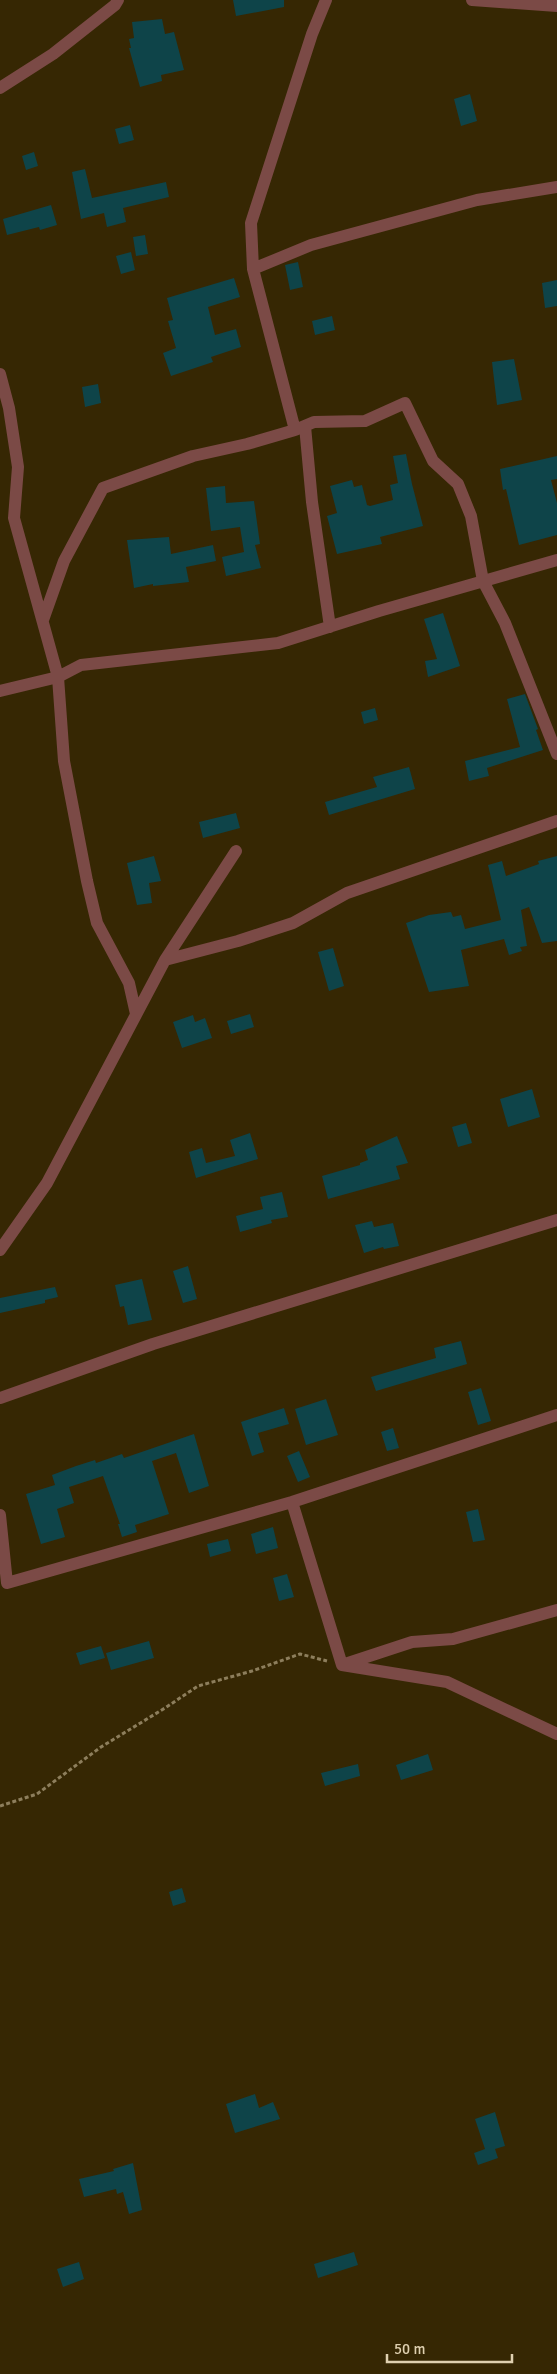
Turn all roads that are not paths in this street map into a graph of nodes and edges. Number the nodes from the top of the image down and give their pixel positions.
1 (118, 0) edge
2 (326, 0) edge
3 (472, 0) edge
4 (557, 6) edge
5 (0, 88) edge
6 (557, 187) edge
7 (253, 269) junction
8 (0, 374) edge
9 (300, 428) junction
10 (557, 560) edge
11 (483, 581) junction
12 (43, 620) junction
13 (330, 627) junction
14 (58, 677) junction
15 (0, 691) edge
16 (557, 754) edge
17 (557, 821) edge
18 (236, 851) dead end
19 (165, 960) junction
20 (136, 1014) junction
21 (557, 1220) edge
22 (0, 1250) edge
23 (0, 1398) edge
24 (557, 1415) edge
25 (292, 1502) junction
26 (0, 1515) edge
27 (557, 1610) edge
28 (342, 1665) junction
29 (557, 1734) edge

1 - 5 street
2 - 7 street
3 - 4 street
6 - 7 street
7 - 9 street
8 - 12 street
9 - 11 street
9 - 12 street
9 - 13 street
10 - 11 street
11 - 13 street
11 - 16 street
12 - 14 street
13 - 14 street
14 - 15 street
14 - 20 street
17 - 19 street
18 - 19 street
19 - 20 street
20 - 22 street
21 - 23 street
24 - 25 street
25 - 26 street
25 - 28 street
27 - 28 street
28 - 29 street

